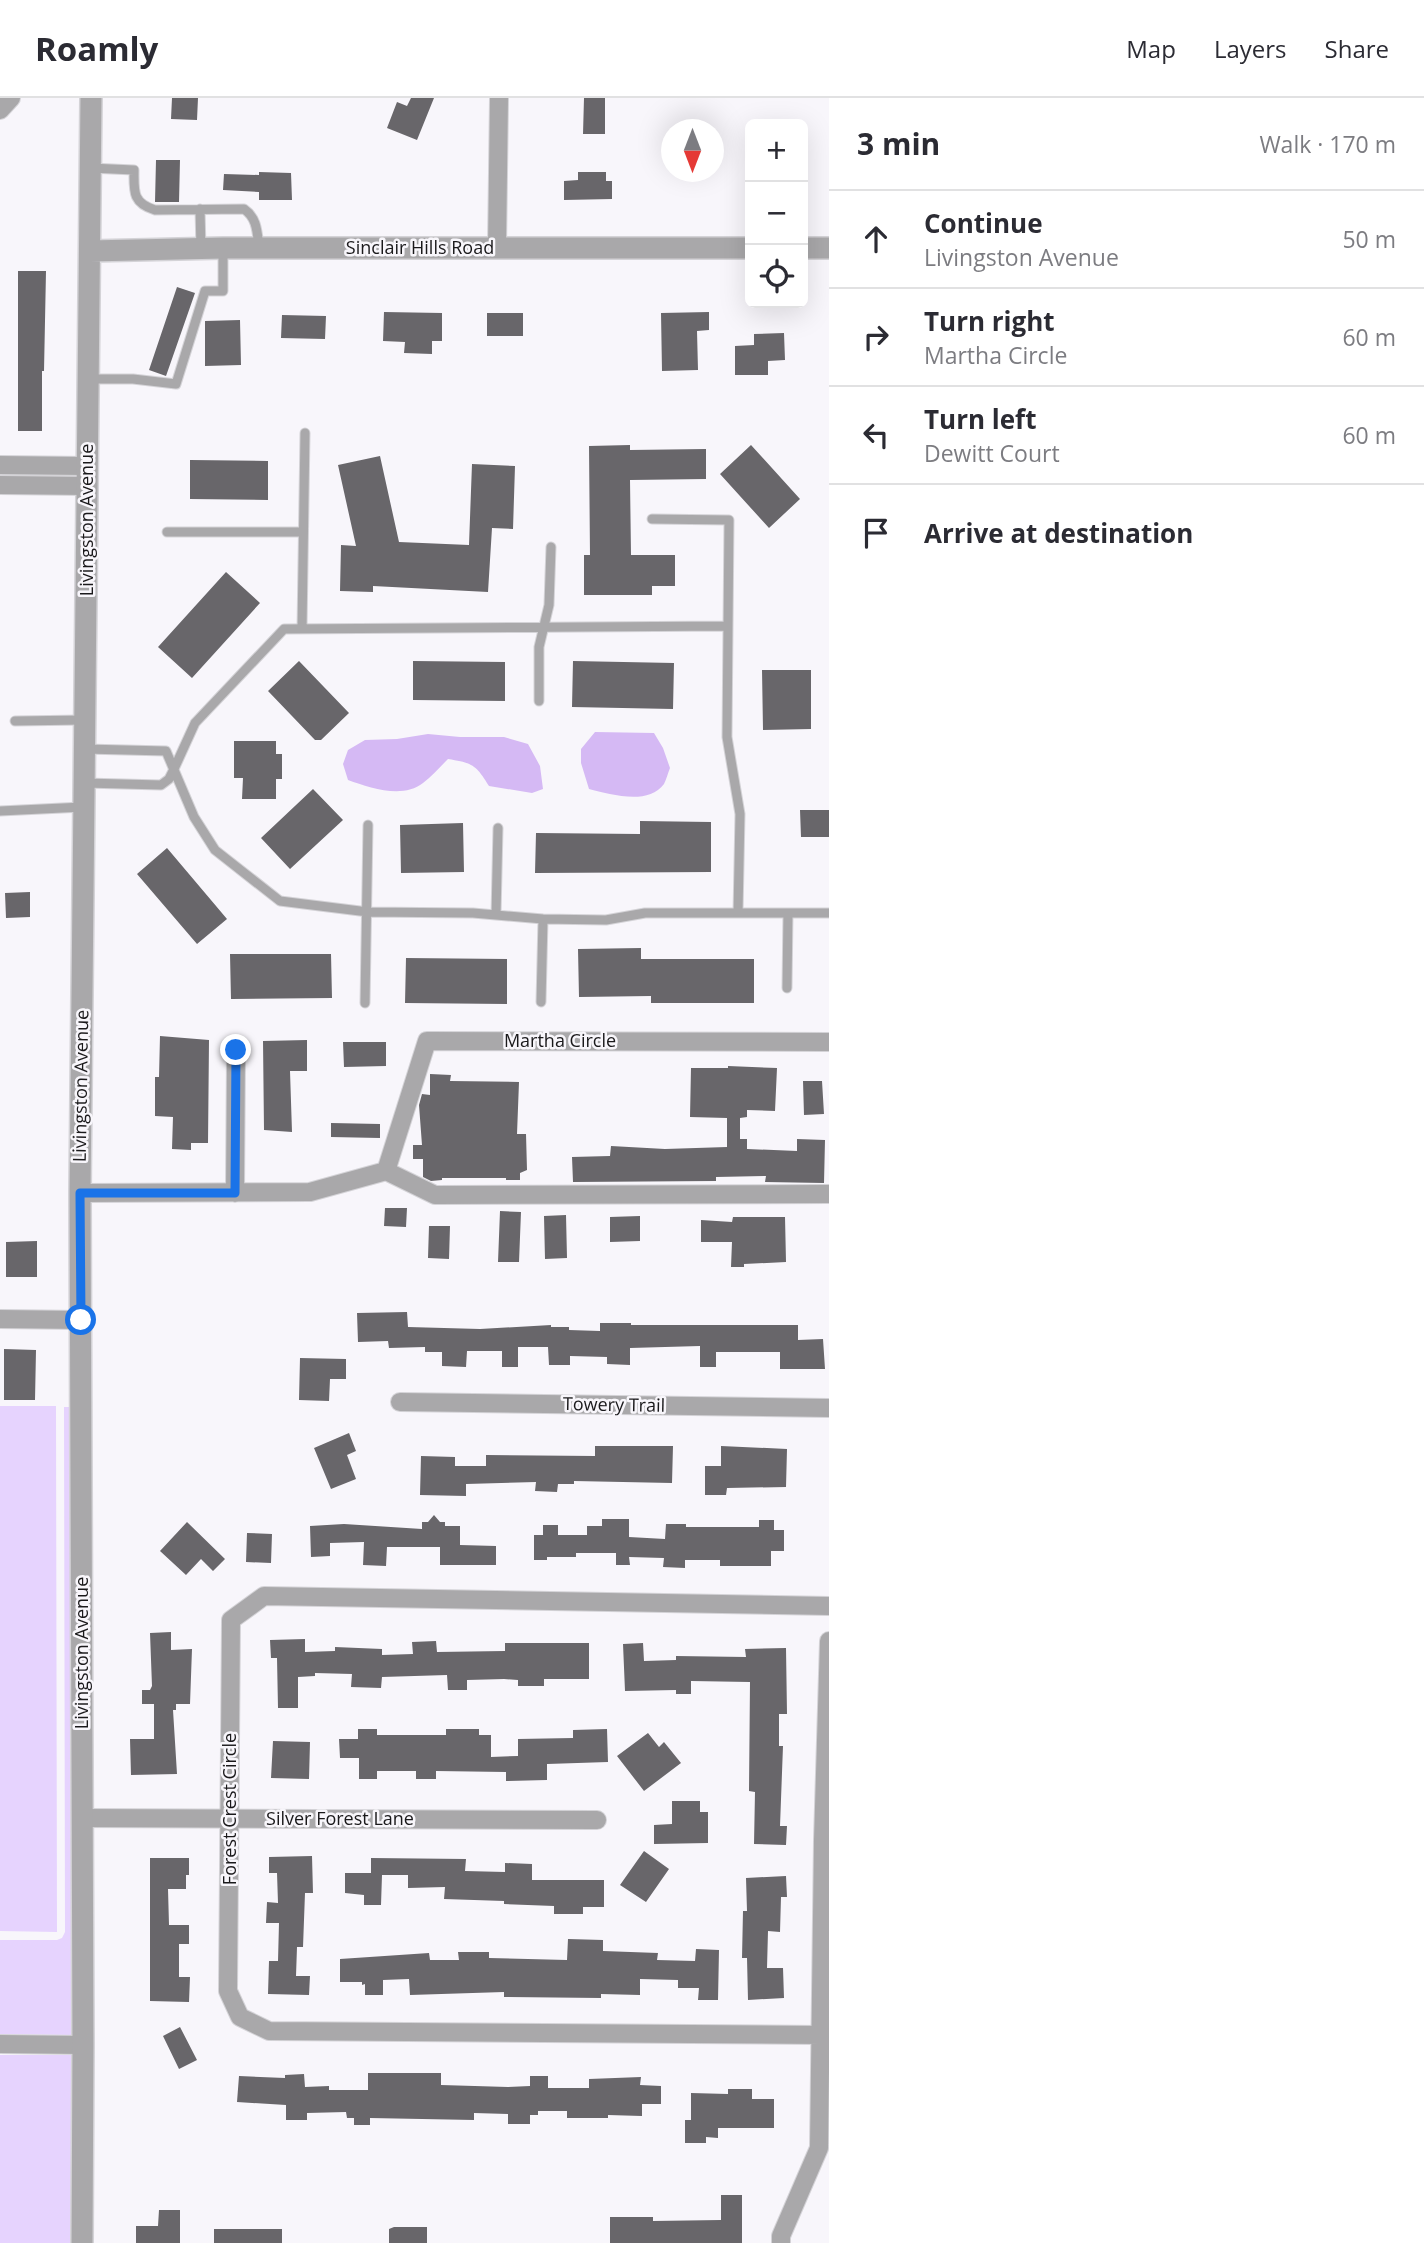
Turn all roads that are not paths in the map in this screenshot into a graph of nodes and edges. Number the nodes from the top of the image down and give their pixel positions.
1 (11, 98) edge
2 (91, 98) edge
3 (499, 98) edge
4 (0, 110) edge
5 (90, 168) junction
6 (200, 209) junction
7 (497, 247) junction
8 (223, 248) junction
9 (260, 248) junction
10 (745, 248) edge
11 (808, 248) edge
12 (829, 248) edge
13 (201, 249) junction
14 (90, 251) junction
15 (89, 379) junction
16 (305, 433) dead end
17 (0, 465) edge
18 (87, 476) junction
19 (0, 485) edge
20 (652, 519) dead end
21 (167, 531) dead end
22 (303, 532) junction
23 (551, 547) dead end
24 (728, 626) junction
25 (543, 627) junction
26 (302, 629) junction
27 (539, 701) dead end
28 (85, 720) junction
29 (15, 721) dead end
30 (85, 750) junction
31 (174, 769) junction
32 (85, 783) junction
33 (84, 807) junction
34 (0, 811) edge
35 (368, 825) dead end
36 (498, 828) dead end
37 (369, 912) junction
38 (738, 913) junction
39 (788, 913) junction
40 (829, 913) edge
41 (496, 915) junction
42 (543, 919) junction
43 (787, 988) dead end
44 (541, 1002) dead end
45 (365, 1003) dead end
46 (829, 1042) edge
47 (236, 1050) dead end
48 (386, 1171) junction
49 (80, 1193) junction
50 (235, 1193) junction
51 (829, 1194) edge
52 (0, 1319) edge
53 (81, 1320) junction
54 (400, 1402) dead end
55 (829, 1408) edge
56 (829, 1606) edge
57 (829, 1640) edge
58 (83, 1818) junction
59 (231, 1819) junction
60 (597, 1820) dead end
61 (826, 1840) edge
62 (821, 2035) junction
63 (0, 2044) edge
64 (83, 2045) junction
65 (82, 2243) edge
66 (781, 2243) edge

1 - 4 street
2 - 5 street, Livingston Avenue
3 - 7 street
5 - 6 lane
5 - 14 street, Livingston Avenue
6 - 9 lane
6 - 13 lane
7 - 9 street, Sinclair Hills Road
7 - 10 street, Sinclair Hills Road
8 - 9 street, Sinclair Hills Road
8 - 13 street, Sinclair Hills Road
8 - 15 lane
11 - 12 street
13 - 14 street, Sinclair Hills Road
14 - 15 street, Livingston Avenue
15 - 18 street, Livingston Avenue
16 - 22 lane
17 - 18 street
18 - 19 street
18 - 28 street, Livingston Avenue
20 - 24 lane
21 - 22 lane
22 - 26 lane
23 - 25 lane
24 - 25 lane
24 - 38 lane
25 - 26 lane
25 - 27 lane
26 - 31 lane
28 - 29 lane
28 - 30 street, Livingston Avenue
30 - 31 lane
30 - 32 street, Livingston Avenue
31 - 32 lane
31 - 37 lane
32 - 33 street, Livingston Avenue
33 - 34 lane
33 - 49 street, Livingston Avenue
35 - 37 lane
36 - 41 lane
37 - 41 lane
37 - 45 lane
38 - 39 lane
38 - 42 lane
39 - 40 lane
39 - 43 lane
41 - 42 lane
42 - 44 lane
46 - 48 street, Martha Circle
47 - 50 street
48 - 50 street
48 - 51 street
49 - 50 street
49 - 53 street, Livingston Avenue
52 - 53 street
53 - 58 street, Livingston Avenue
54 - 55 street, Towery Trail
56 - 59 street, Forest Crest Circle
57 - 61 street
58 - 59 street, Silver Forest Lane
58 - 64 street, Livingston Avenue
59 - 60 street, Silver Forest Lane
59 - 62 street, Forest Crest Circle
61 - 62 street
62 - 66 street
63 - 64 street
64 - 65 street, Livingston Avenue

